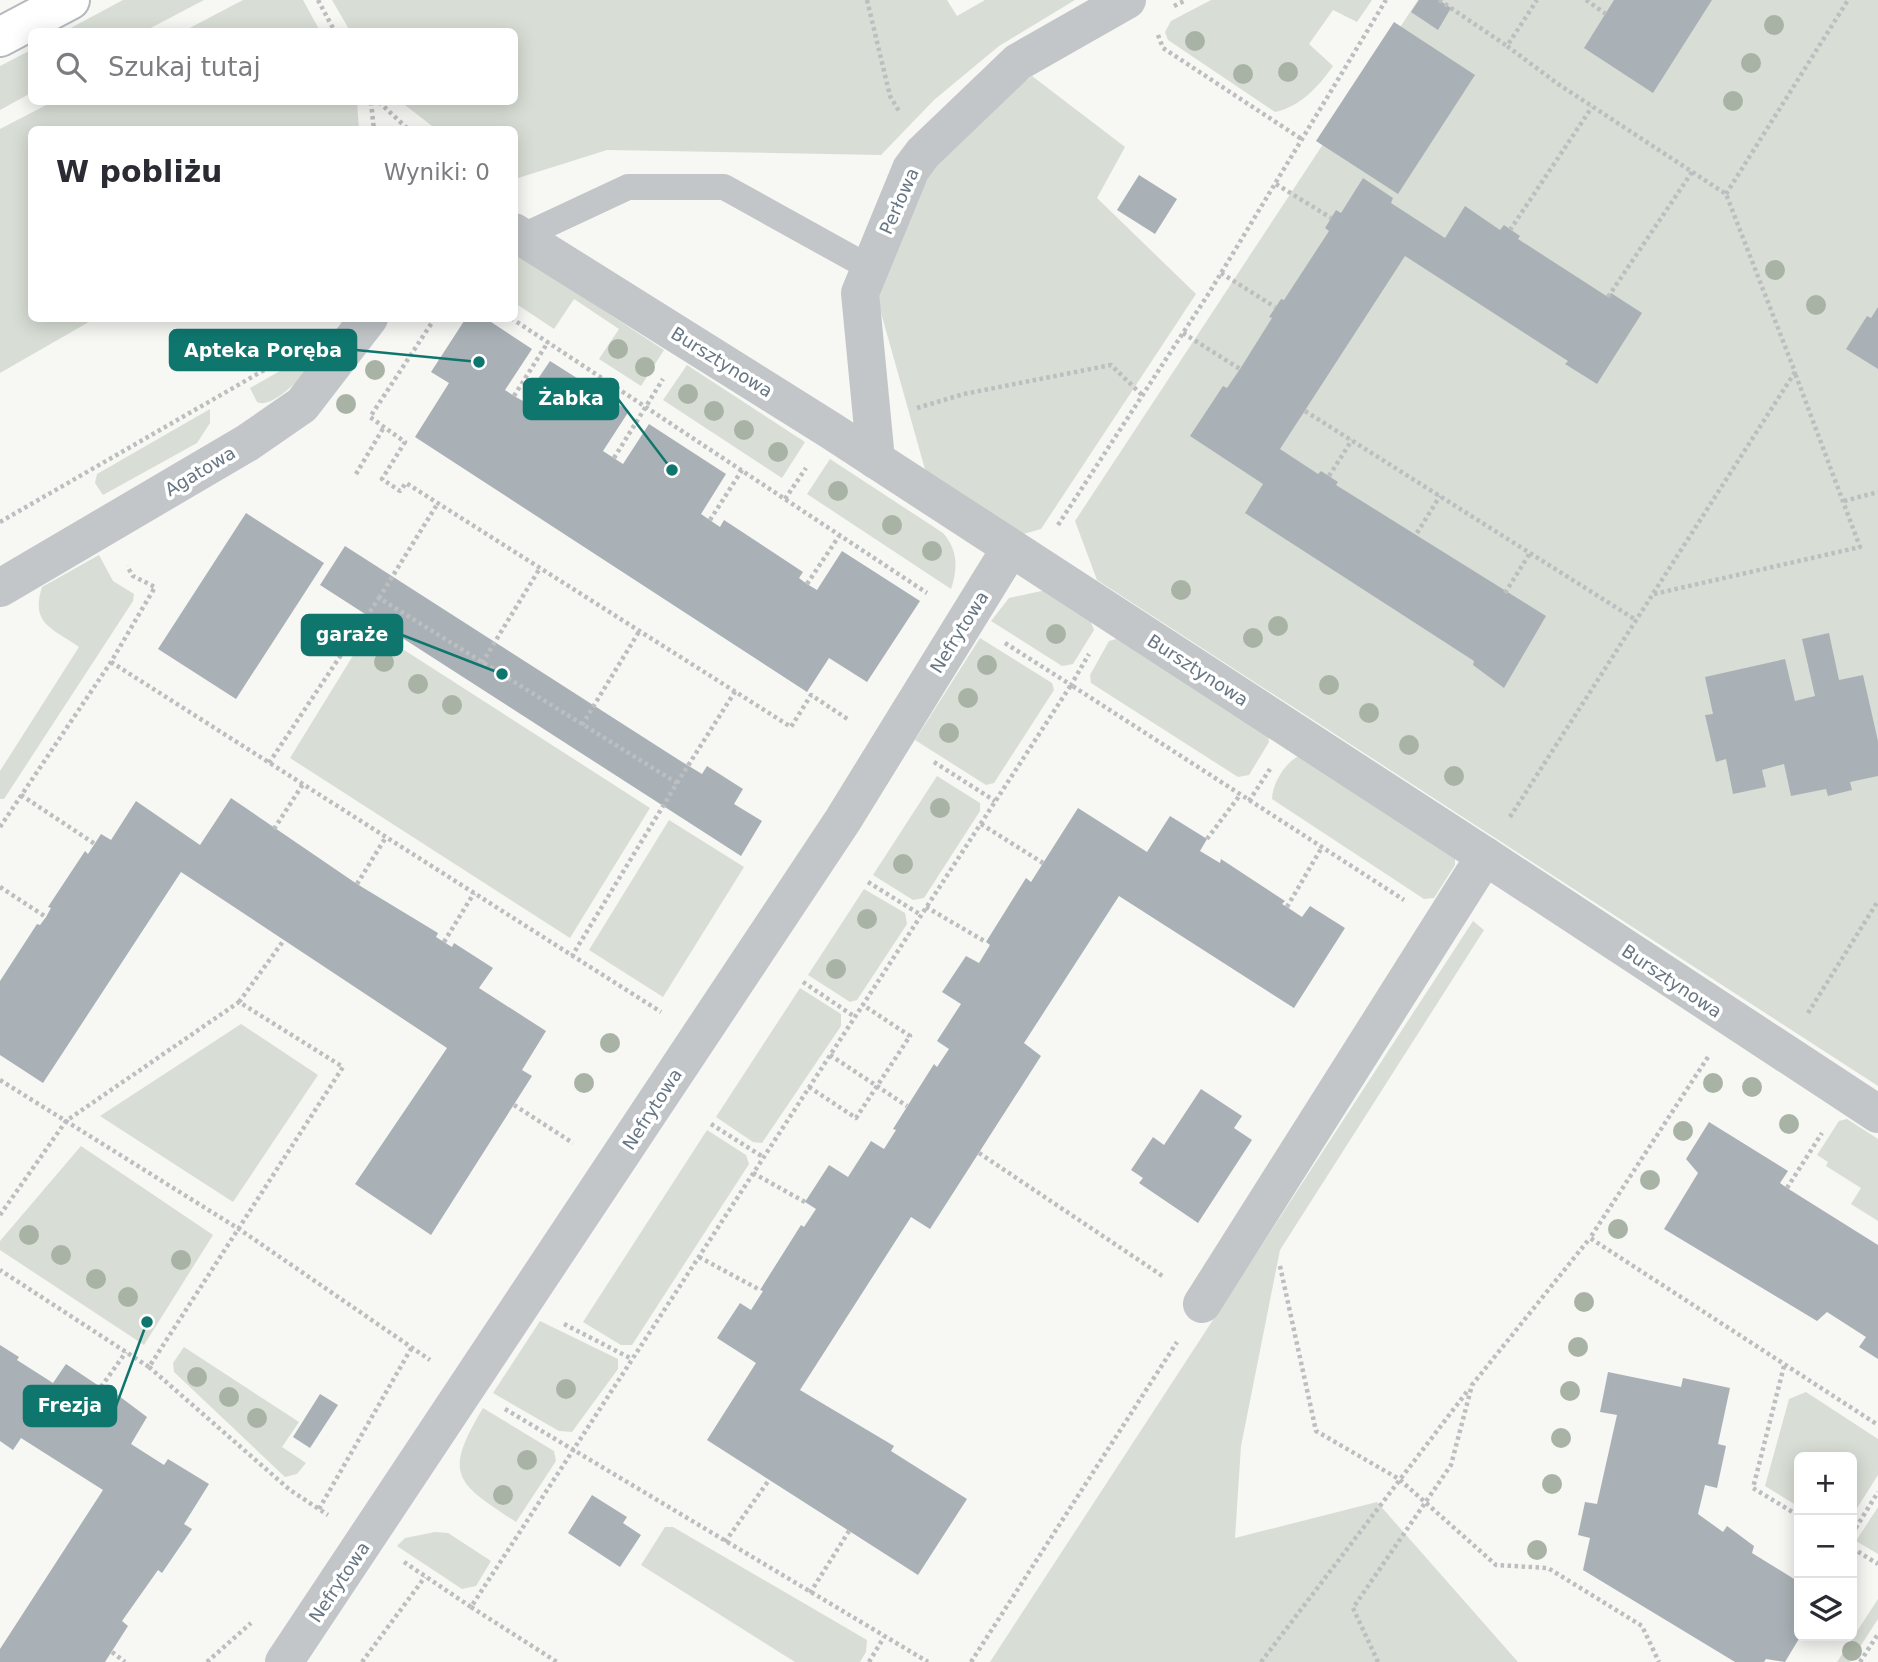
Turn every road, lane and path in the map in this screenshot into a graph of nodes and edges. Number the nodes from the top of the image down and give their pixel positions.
1 (70, 0) edge
2 (317, 0) edge
3 (867, 0) edge
4 (1126, 0) edge
5 (1186, 0) edge
6 (1386, 0) edge
7 (1438, 0) edge
8 (1537, 0) edge
9 (1586, 0) edge
10 (1848, 0) edge
11 (1167, 9) dead end
12 (1606, 13) dead end
13 (333, 28) edge
14 (1156, 32) dead end
15 (0, 37) edge
16 (1507, 46) junction
17 (371, 105) edge
18 (382, 105) edge
19 (1592, 107) junction
20 (374, 126) edge
21 (405, 126) edge
22 (1303, 140) junction
23 (923, 153) junction
24 (1692, 172) junction
25 (1276, 184) junction
26 (1726, 194) junction
27 (1331, 218) dead end
28 (1510, 230) dead end
29 (518, 234) edge
30 (870, 268) junction
31 (1221, 273) junction
32 (1608, 297) dead end
33 (1275, 307) dead end
34 (366, 322) edge
35 (432, 322) edge
36 (517, 322) edge
37 (1183, 333) junction
38 (548, 342) junction
39 (270, 367) dead end
40 (1240, 369) dead end
41 (1795, 372) junction
42 (664, 376) dead end
43 (1142, 395) junction
44 (514, 396) dead end
45 (645, 406) junction
46 (1305, 411) dead end
47 (873, 421) junction
48 (384, 427) junction
49 (1352, 440) junction
50 (614, 458) dead end
51 (876, 460) junction
52 (807, 466) dead end
53 (742, 470) junction
54 (356, 474) dead end
55 (1329, 476) dead end
56 (1878, 492) edge
57 (1440, 496) junction
58 (785, 499) junction
59 (1844, 501) junction
60 (438, 503) junction
61 (710, 520) dead end
62 (0, 522) edge
63 (1417, 533) dead end
64 (839, 535) junction
65 (1530, 554) junction
66 (1021, 556) junction
67 (121, 558) dead end
68 (541, 568) junction
69 (807, 584) dead end
70 (0, 588) edge
71 (1505, 593) dead end
72 (1653, 594) junction
73 (379, 598) junction
74 (967, 619) junction
75 (1636, 620) junction
76 (640, 630) junction
77 (111, 662) junction
78 (482, 663) junction
79 (1071, 685) junction
80 (736, 690) junction
81 (854, 723) dead end
82 (582, 725) junction
83 (922, 755) dead end
84 (269, 763) junction
85 (677, 783) junction
86 (303, 784) junction
87 (1240, 794) junction
88 (21, 795) junction
89 (995, 802) junction
90 (1, 824) edge
91 (981, 824) junction
92 (274, 829) dead end
93 (386, 837) junction
94 (1207, 839) dead end
95 (95, 844) dead end
96 (1322, 847) junction
97 (1485, 856) junction
98 (1043, 863) dead end
99 (868, 882) dead end
100 (357, 884) dead end
101 (0, 887) edge
102 (474, 893) junction
103 (1878, 901) edge
104 (926, 906) junction
105 (1287, 907) dead end
106 (921, 915) junction
107 (46, 917) dead end
108 (1440, 924) junction
109 (284, 940) dead end
110 (444, 942) dead end
111 (986, 942) dead end
112 (572, 956) junction
113 (803, 982) dead end
114 (239, 1002) junction
115 (863, 1005) junction
116 (665, 1014) dead end
117 (855, 1017) junction
118 (1732, 1021) junction
119 (1783, 1054) junction
120 (830, 1055) junction
121 (0, 1080) edge
122 (809, 1087) junction
123 (877, 1087) junction
124 (1846, 1094) junction
125 (514, 1105) dead end
126 (907, 1106) dead end
127 (1878, 1114) edge
128 (66, 1121) junction
129 (711, 1124) dead end
130 (579, 1147) dead end
131 (979, 1153) dead end
132 (763, 1157) junction
133 (752, 1174) junction
134 (1787, 1188) dead end
135 (806, 1202) dead end
136 (0, 1215) edge
137 (1246, 1235) junction
138 (1590, 1238) junction
139 (698, 1257) junction
140 (0, 1270) edge
141 (1167, 1279) dead end
142 (760, 1290) dead end
143 (1202, 1304) joint
144 (557, 1320) dead end
145 (412, 1348) dead end
146 (126, 1352) junction
147 (632, 1359) junction
148 (1784, 1366) junction
149 (149, 1367) junction
150 (1472, 1385) junction
151 (102, 1387) dead end
152 (1878, 1425) edge
153 (1399, 1479) junction
154 (769, 1480) dead end
155 (1878, 1492) edge
156 (1424, 1503) junction
157 (319, 1509) junction
158 (1797, 1515) edge
159 (1857, 1526) edge
160 (849, 1531) dead end
161 (368, 1539) junction
162 (726, 1542) dead end
163 (1857, 1551) edge
164 (1878, 1564) edge
165 (425, 1577) junction
166 (810, 1593) dead end
167 (471, 1607) junction
168 (1878, 1634) edge
169 (884, 1637) dead end
170 (904, 1648) dead end
171 (112, 1652) dead end
172 (125, 1662) edge
173 (284, 1662) edge
174 (362, 1662) edge
175 (557, 1662) edge
176 (869, 1662) edge
177 (928, 1662) edge
178 (971, 1662) edge
179 (1261, 1662) edge
180 (1378, 1662) edge
181 (1659, 1662) edge
182 (1860, 1662) edge

1 - 15 main road
2 - 13 path
3 - 23 path
4 - 23 street, Perłowa
5 - 11 path
6 - 22 path
7 - 16 path
8 - 16 path
9 - 12 path
10 - 26 path
14 - 22 path
16 - 19 path
17 - 20 path
18 - 21 path
19 - 24 path
19 - 28 path
22 - 25 path
23 - 30 street, Perłowa
24 - 26 path
24 - 32 path
25 - 27 path
25 - 31 path
26 - 41 path
29 - 30 lane
29 - 51 street, Bursztynowa
30 - 47 street, Perłowa
31 - 33 path
31 - 37 path
34 - 70 street, Agatowa
35 - 48 path
36 - 38 path
37 - 40 path
37 - 43 path
38 - 44 path
38 - 45 path
39 - 62 path
41 - 59 path
41 - 72 path
42 - 45 path
43 - 47 path
43 - 66 path
45 - 50 path
45 - 53 path
46 - 49 path
47 - 51 street, Perłowa
48 - 54 path
48 - 60 path
49 - 55 path
49 - 57 path
51 - 66 street, Bursztynowa
52 - 58 path
53 - 58 path
53 - 61 path
56 - 59 path
57 - 63 path
57 - 65 path
58 - 64 path
59 - 72 path
60 - 68 path
60 - 73 path
64 - 69 path
64 - 74 path
65 - 71 path
65 - 75 path
66 - 74 street, Nefrytowa
66 - 97 street, Bursztynowa
67 - 77 path
68 - 76 path
68 - 78 path
72 - 75 path
73 - 78 path
73 - 84 path
74 - 79 path
74 - 161 street, Nefrytowa
75 - 97 path
76 - 80 path
76 - 82 path
77 - 84 path
77 - 88 path
78 - 82 path
79 - 87 path
79 - 89 path
80 - 81 path
80 - 85 path
82 - 85 path
83 - 89 path
84 - 86 path
85 - 112 path
86 - 92 path
86 - 93 path
87 - 94 path
87 - 96 path
88 - 90 path
88 - 95 path
89 - 91 path
91 - 98 path
91 - 104 path
93 - 100 path
93 - 102 path
96 - 105 path
96 - 108 path
97 - 108 street
97 - 118 street, Bursztynowa
99 - 106 path
101 - 107 path
102 - 110 path
102 - 112 path
103 - 119 path
104 - 106 path
104 - 111 path
106 - 115 path
108 - 137 street
109 - 114 path
112 - 116 path
113 - 117 path
114 - 128 path
114 - 149 path
115 - 117 path
115 - 123 path
117 - 120 path
118 - 119 street, Bursztynowa
118 - 138 path
119 - 124 street, Bursztynowa
120 - 122 path
120 - 123 path
121 - 128 path
122 - 123 path
122 - 132 path
123 - 126 path
124 - 127 street, Bursztynowa
124 - 134 path
125 - 130 path
128 - 136 path
129 - 132 path
131 - 141 path
132 - 133 path
133 - 135 path
133 - 139 path
137 - 143 street
137 - 153 path
138 - 148 path
138 - 150 path
139 - 142 path
139 - 147 path
140 - 146 path
143 - 178 path
144 - 147 path
145 - 157 path
146 - 149 path
146 - 151 path
147 - 167 path
148 - 152 path
148 - 158 path
149 - 157 path
150 - 153 path
150 - 156 path
153 - 156 path
153 - 179 path
154 - 162 path
155 - 159 path
156 - 180 path
156 - 181 path
157 - 161 path
160 - 166 path
161 - 165 path
161 - 173 street, Nefrytowa
163 - 164 path
165 - 167 path
165 - 174 path
167 - 175 path
168 - 182 path
169 - 176 path
170 - 177 path
171 - 172 path

